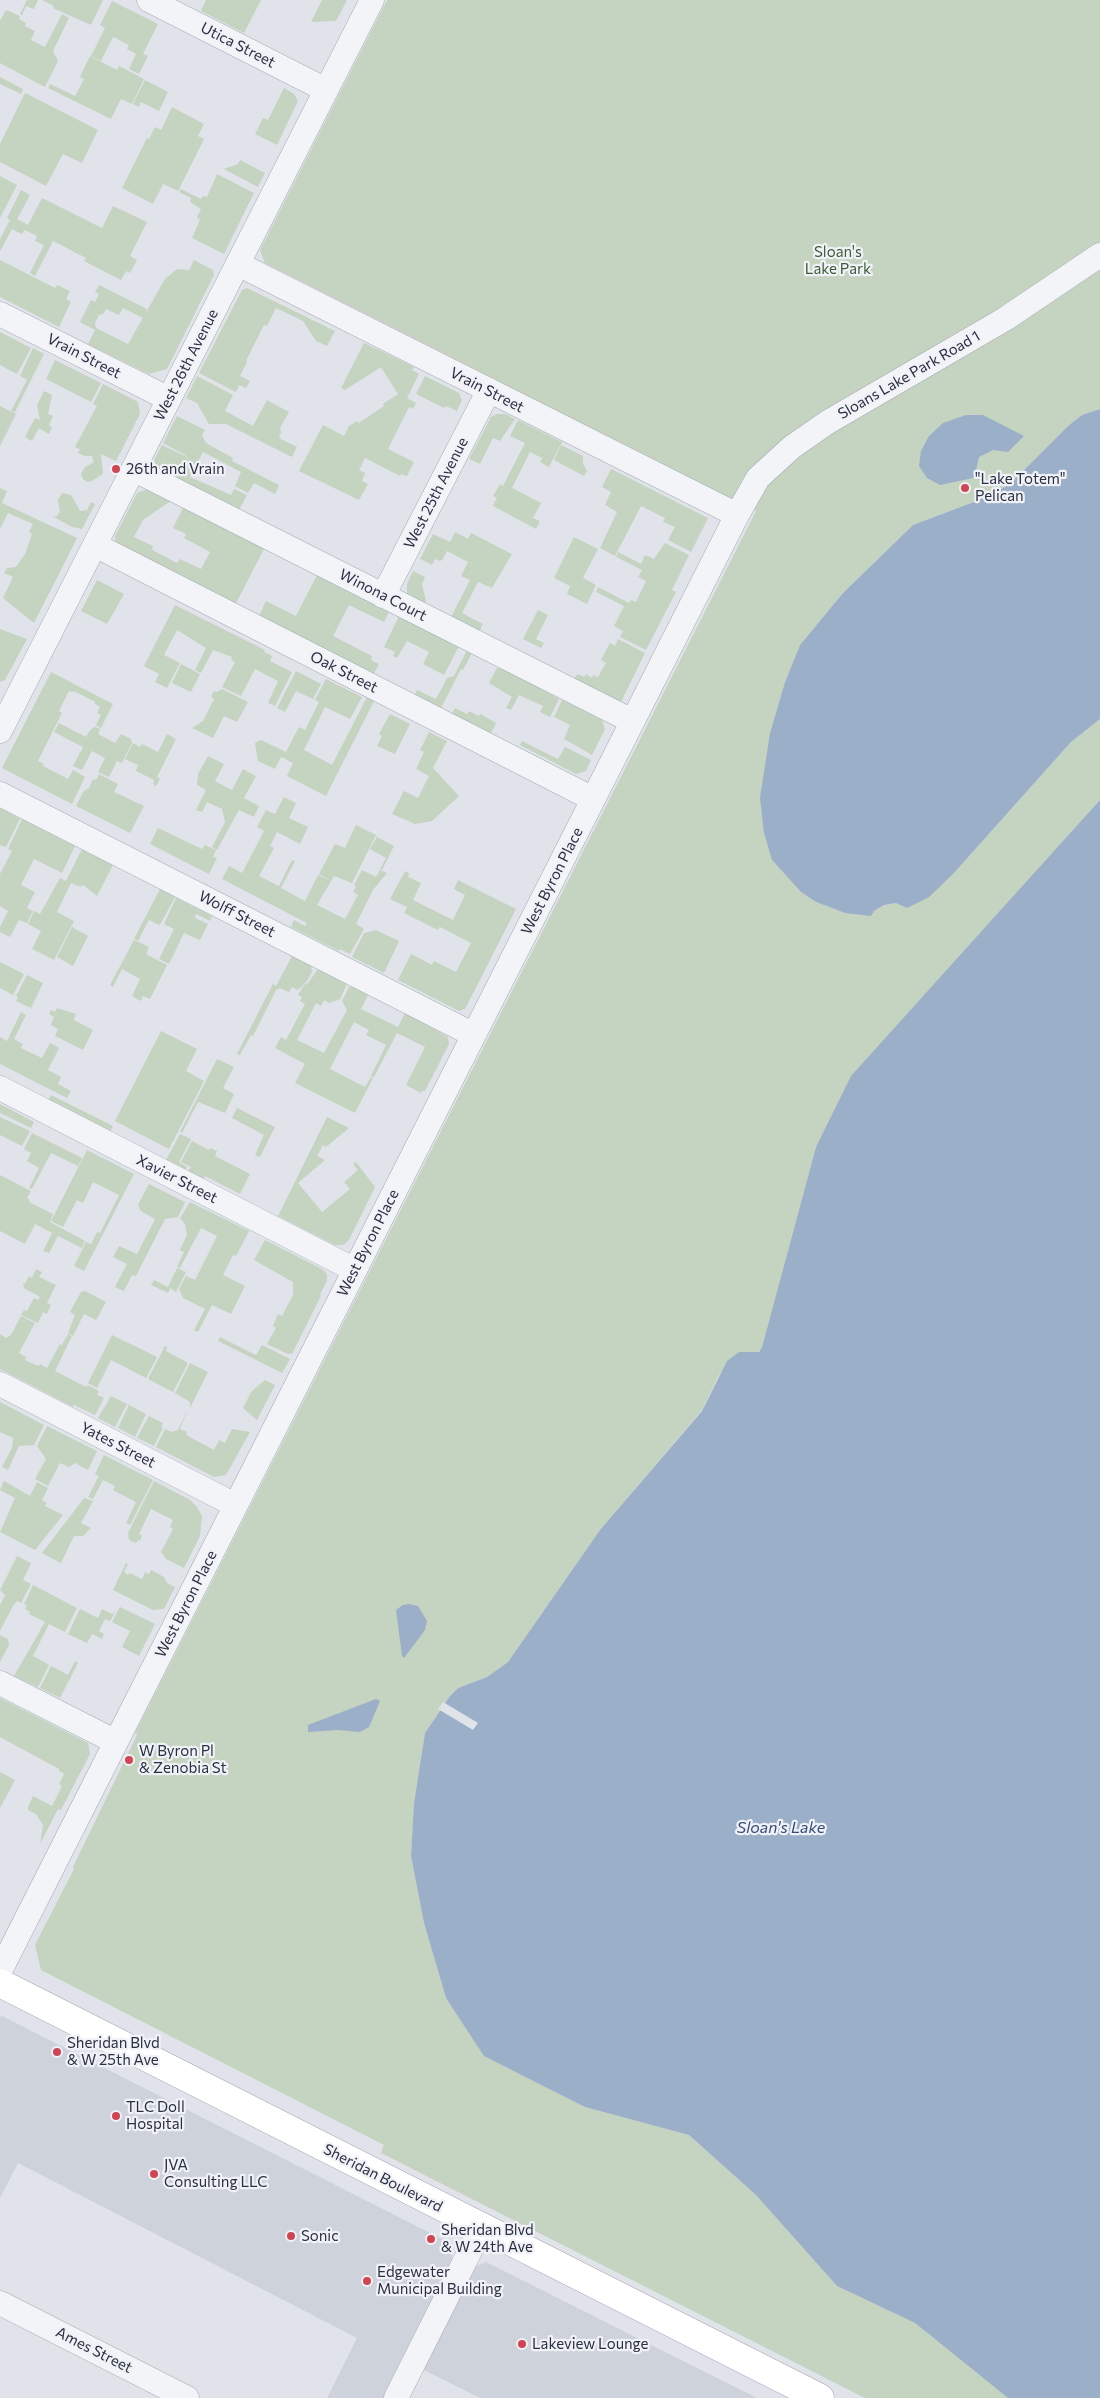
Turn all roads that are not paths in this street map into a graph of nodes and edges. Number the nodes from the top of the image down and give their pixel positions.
1 (149, 0) edge
2 (372, 0) edge
3 (326, 90) junction
4 (1100, 255) edge
5 (238, 264) junction
6 (0, 314) edge
7 (489, 390) junction
8 (169, 399) junction
9 (133, 469) junction
10 (737, 515) junction
11 (94, 545) junction
12 (383, 596) junction
13 (5, 707) edge
14 (632, 721) junction
15 (0, 731) edge
16 (0, 794) edge
17 (593, 799) junction
18 (474, 1035) junction
19 (0, 1088) edge
20 (355, 1270) junction
21 (0, 1384) edge
22 (235, 1506) junction
23 (0, 1684) edge
24 (116, 1742) junction
25 (0, 1971) edge
26 (0, 1983) edge
27 (482, 2227) junction
28 (0, 2302) edge
29 (187, 2398) edge
30 (396, 2398) edge
31 (820, 2398) edge

1 - 3 street, Utica Street
2 - 3 street, West 26th Avenue
3 - 5 street, West 26th Avenue
4 - 10 street, Sloans Lake Park Road 1
5 - 7 street, Vrain Street
5 - 8 street, West 26th Avenue
6 - 8 street, Vrain Street
7 - 10 street, Vrain Street
7 - 12 street, West 25th Avenue
8 - 9 street, West 26th Avenue
9 - 11 street, West 26th Avenue
9 - 12 street, Winona Court
10 - 14 street, West Byron Place
11 - 13 street, West 26th Avenue
11 - 17 street, Oak Street
12 - 14 street, Winona Court
13 - 15 street, West 26th Avenue
14 - 17 street, West Byron Place
16 - 18 street, Wolff Street
17 - 18 street, West Byron Place
18 - 20 street, West Byron Place
19 - 20 street, Xavier Street
20 - 22 street, West Byron Place
21 - 22 street, Yates Street
22 - 24 street, West Byron Place
23 - 24 street
24 - 25 street, West Byron Place
26 - 27 main road, Sheridan Boulevard
27 - 30 street
27 - 31 main road, Sheridan Boulevard
28 - 29 street, Ames Street

